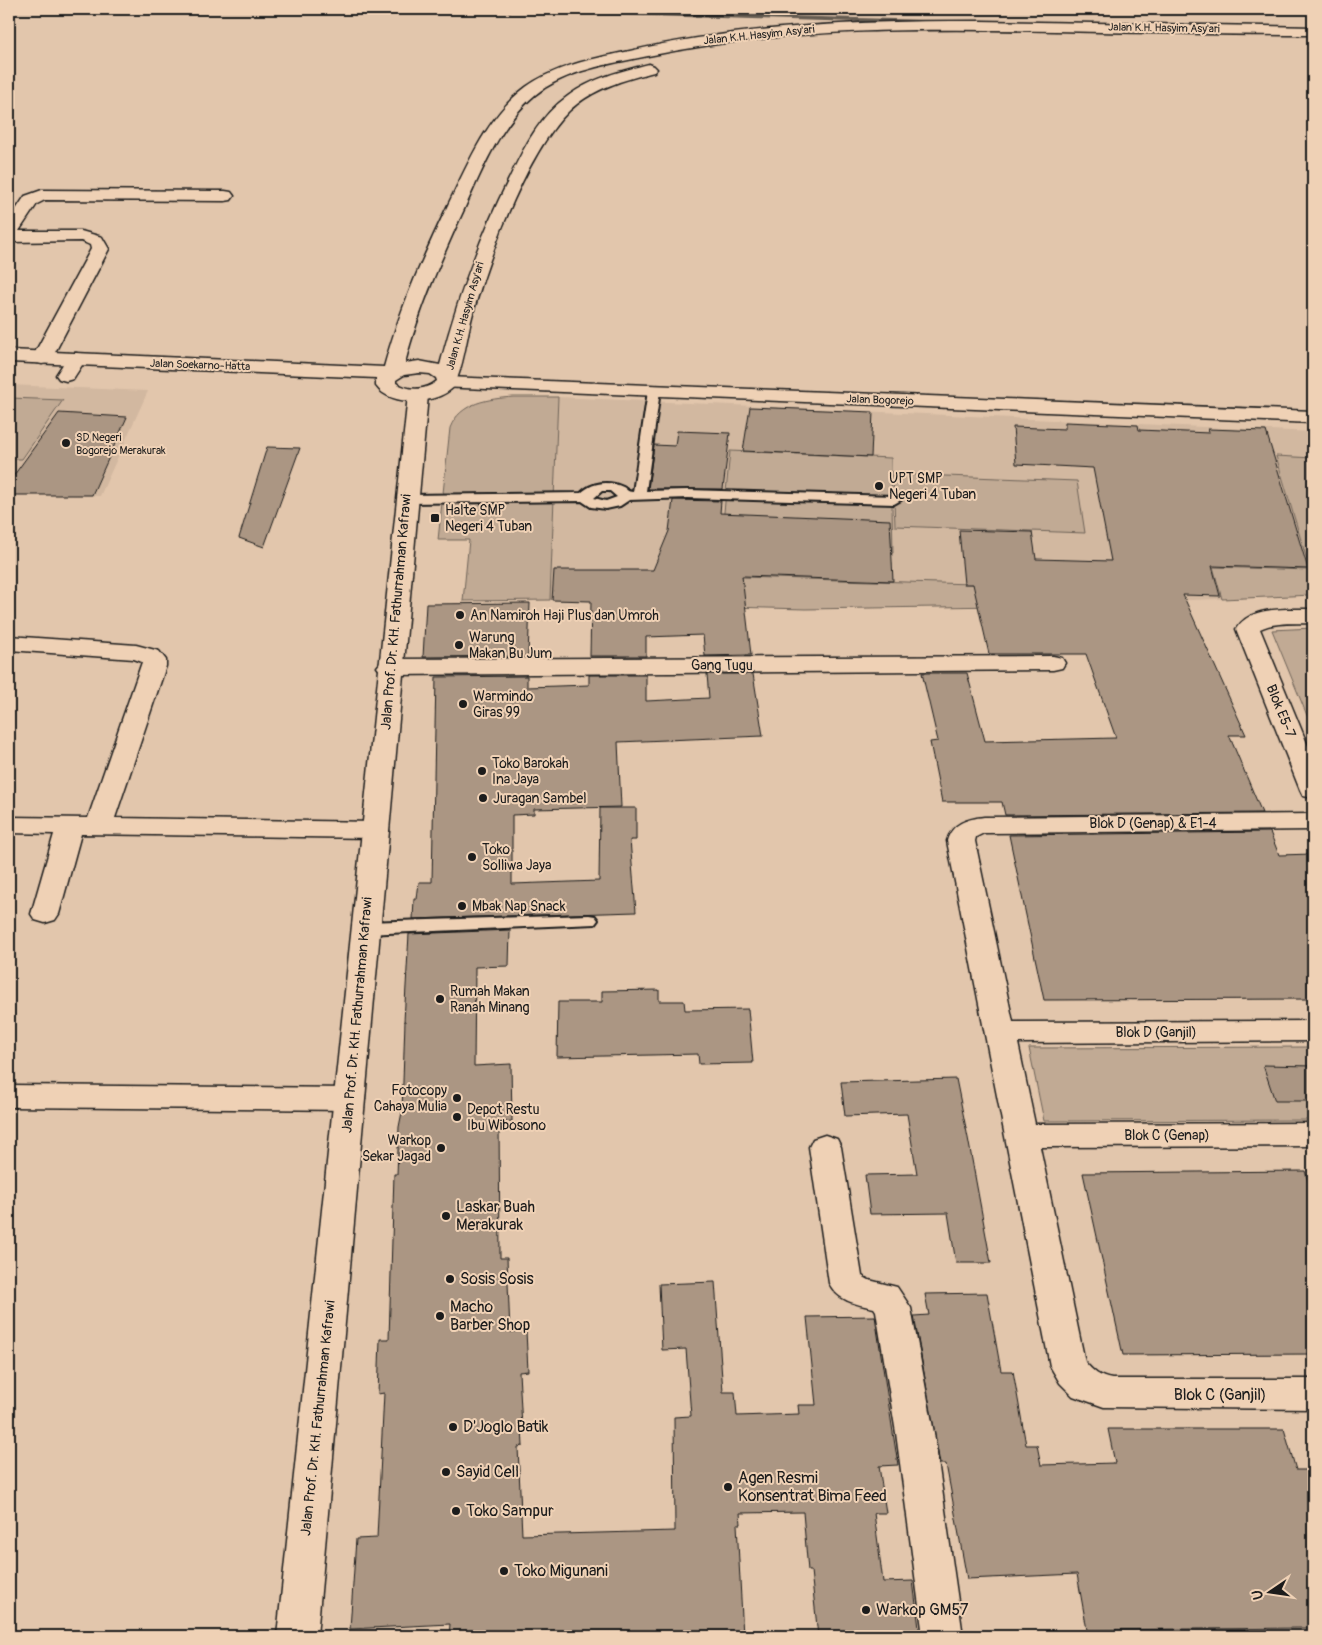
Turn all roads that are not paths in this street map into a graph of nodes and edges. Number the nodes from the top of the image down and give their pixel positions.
1 (1313, 31) edge
2 (914, 41) dead end
3 (694, 42) junction
4 (746, 51) dead end
5 (714, 56) dead end
6 (663, 66) dead end
7 (225, 196) dead end
8 (9, 235) edge
9 (9, 356) edge
10 (42, 358) junction
11 (71, 367) junction
12 (9, 372) edge
13 (447, 380) junction
14 (400, 386) junction
15 (654, 391) junction
16 (1313, 417) edge
17 (624, 496) junction
18 (639, 496) junction
19 (586, 497) junction
20 (406, 499) junction
21 (894, 500) dead end
22 (1313, 616) edge
23 (9, 643) edge
24 (1053, 663) dead end
25 (390, 668) junction
26 (1313, 790) edge
27 (1313, 822) edge
28 (9, 825) edge
29 (70, 826) junction
30 (98, 827) junction
31 (375, 830) junction
32 (45, 914) dead end
33 (589, 920) dead end
34 (365, 928) junction
35 (1313, 1031) edge
36 (998, 1033) junction
37 (9, 1096) edge
38 (349, 1098) junction
39 (1313, 1134) edge
40 (1020, 1136) junction
41 (825, 1147) dead end
42 (1313, 1394) edge
43 (297, 1636) edge
44 (943, 1636) edge

1 - 3 main road, Jalan K.H. Hasyim Asy'ari
2 - 4 main road, Jalan K.H. Hasyim Asy'ari
3 - 5 main road
3 - 14 main road, Jalan K.H. Hasyim Asy'ari
6 - 13 main road, Jalan K.H. Hasyim Asy'ari
7 - 8 main road
8 - 10 main road
9 - 10 main road, Jalan Soekarno-Hatta
10 - 11 main road, Jalan Soekarno-Hatta
11 - 12 main road, Jalan Soekarno-Hatta
11 - 14 main road, Jalan Soekarno-Hatta
13 - 14 main road
13 - 14 main road
13 - 15 main road, Jalan Bogorejo
14 - 20 main road, Jalan Prof. Dr. KH. Fathurrahman Kafrawi
15 - 16 main road, Jalan Bogorejo
15 - 18 lane
17 - 18 lane
17 - 19 lane
17 - 19 lane
18 - 21 lane
19 - 20 lane
20 - 25 main road, Jalan Prof. Dr. KH. Fathurrahman Kafrawi
22 - 26 main road, Blok E5-7
23 - 30 main road
24 - 25 main road, Gang Tugu
25 - 31 main road, Jalan Prof. Dr. KH. Fathurrahman Kafrawi
27 - 36 main road, Blok D (Genap) & E1-4
28 - 29 main road
29 - 30 main road
29 - 32 main road
30 - 31 main road
31 - 34 main road, Jalan Prof. Dr. KH. Fathurrahman Kafrawi
33 - 34 lane
34 - 38 main road, Jalan Prof. Dr. KH. Fathurrahman Kafrawi
35 - 36 main road, Blok D (Ganjil)
36 - 40 main road, Blok D (Genap) & E1-4
37 - 38 main road
38 - 43 main road, Jalan Prof. Dr. KH. Fathurrahman Kafrawi
39 - 40 main road, Blok C (Genap)
40 - 42 main road, Blok C (Ganjil)
41 - 44 main road

